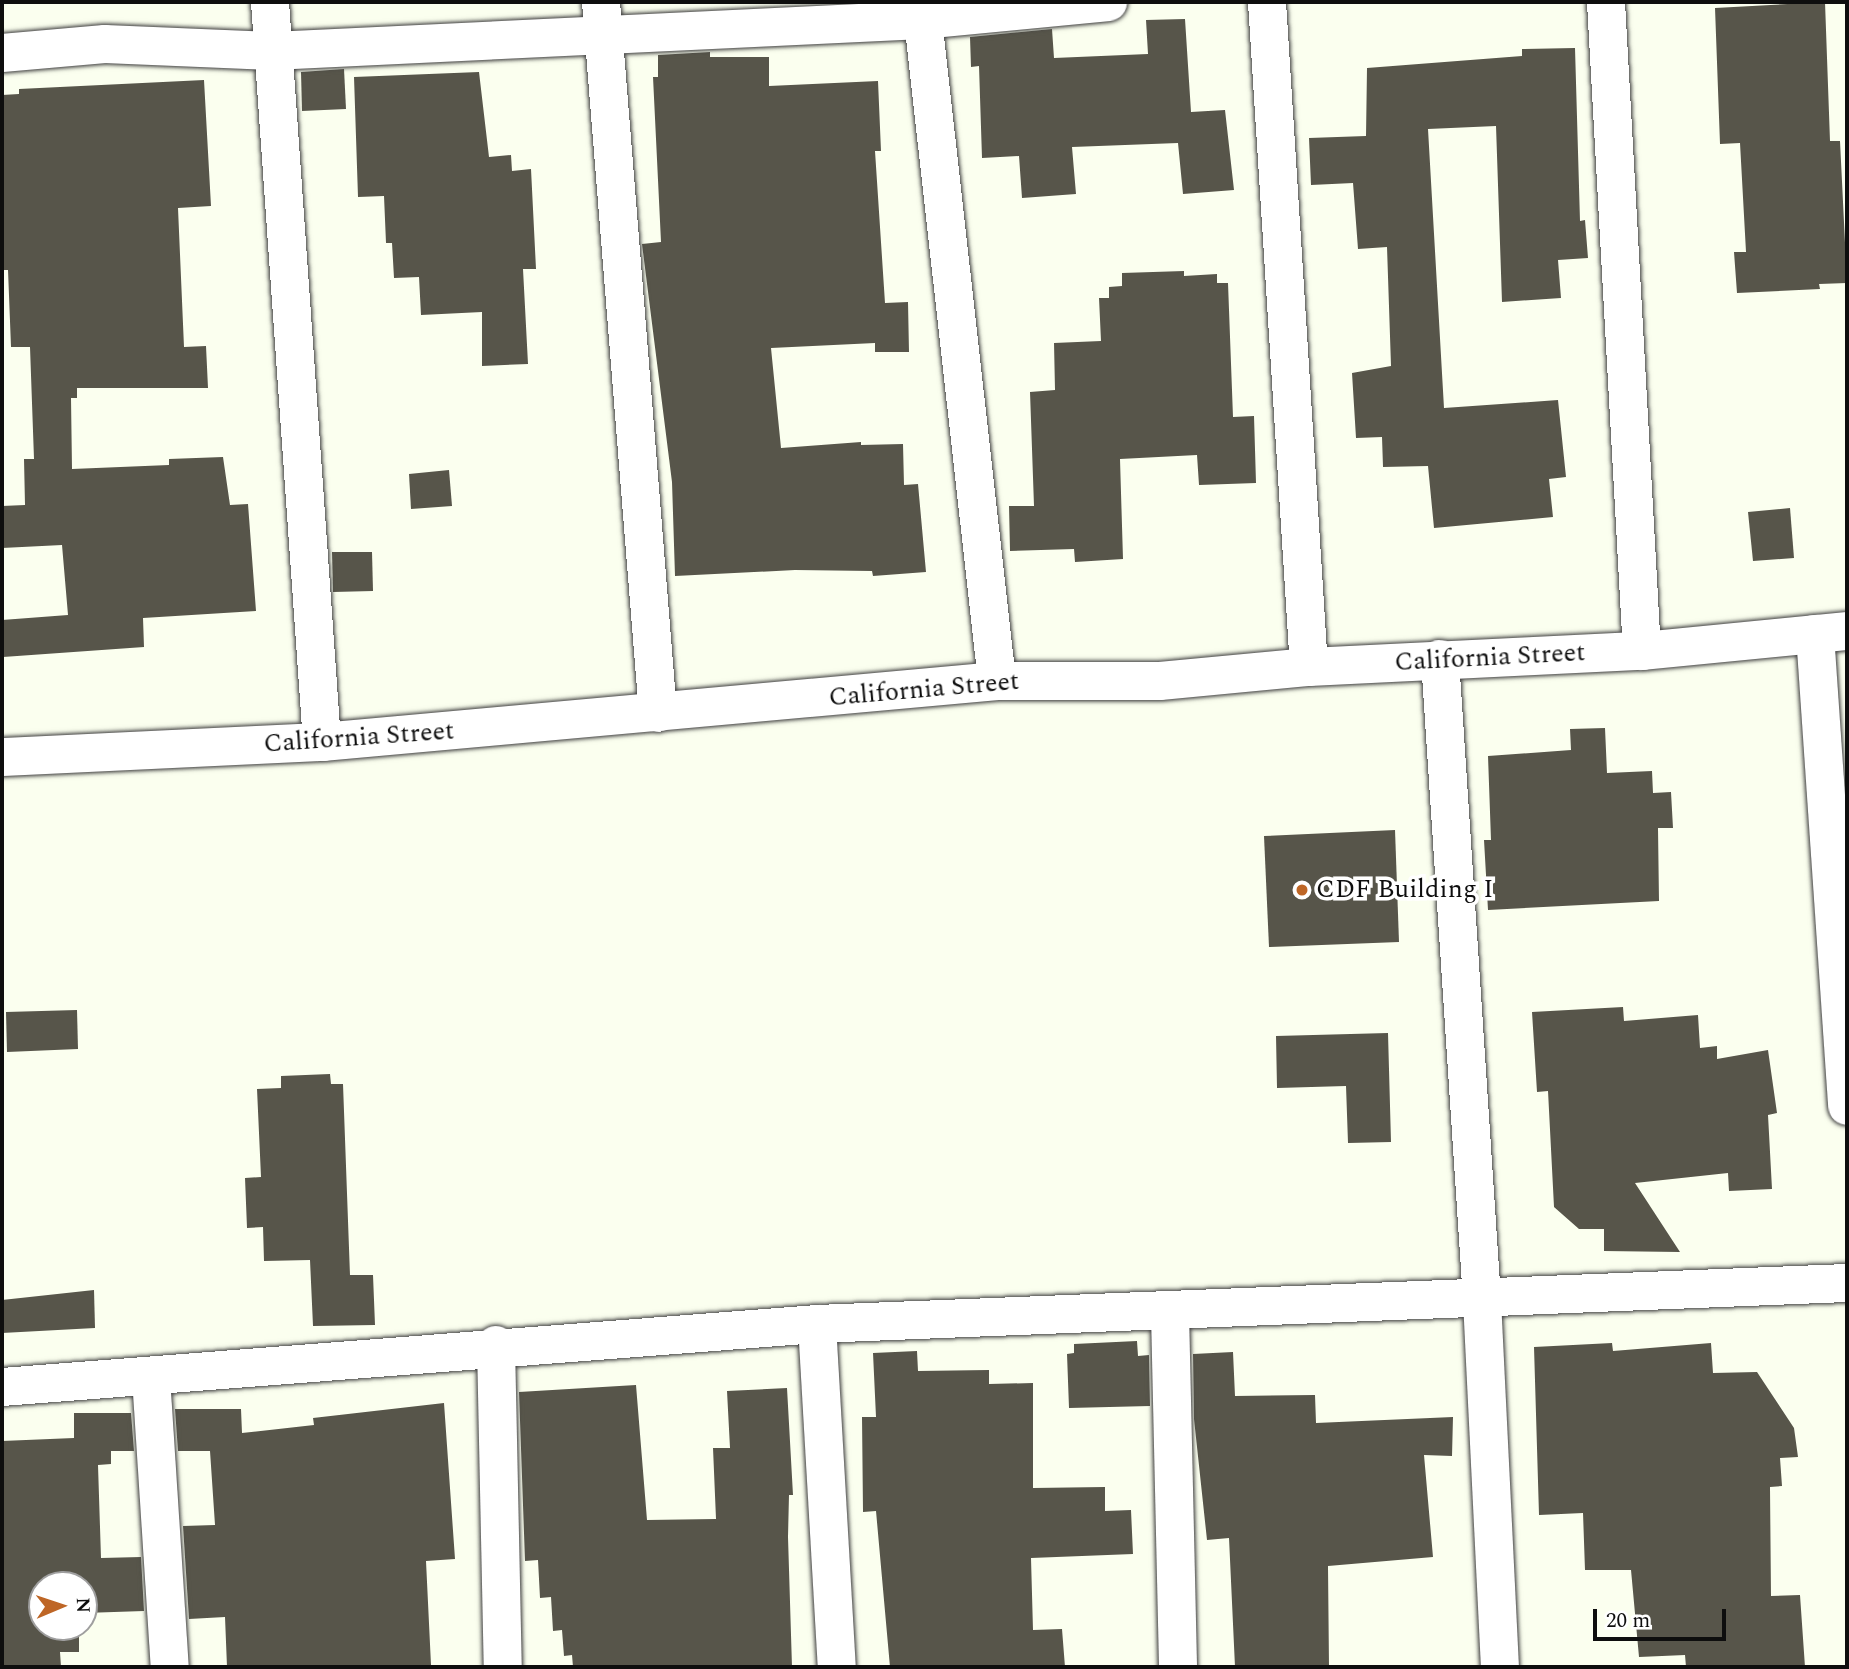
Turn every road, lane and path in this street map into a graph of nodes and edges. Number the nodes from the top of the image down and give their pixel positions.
1 (270, 2) edge
2 (1108, 2) edge
3 (1266, 2) edge
4 (1606, 2) edge
5 (921, 11) edge
6 (603, 17) edge
7 (272, 51) junction
8 (2, 53) edge
9 (1831, 632) edge
10 (1642, 651) junction
11 (1440, 659) junction
12 (1308, 667) junction
13 (996, 681) junction
14 (658, 713) junction
15 (322, 742) junction
16 (2, 757) edge
17 (1847, 1106) edge
18 (1847, 1283) edge
19 (1482, 1300) junction
20 (1170, 1313) junction
21 (817, 1324) junction
22 (496, 1345) junction
23 (151, 1377) junction
24 (2, 1387) edge
25 (170, 1667) edge
26 (503, 1667) edge
27 (837, 1667) edge
28 (1178, 1667) edge
29 (1500, 1667) edge

1 - 7 street
2 - 5 street
3 - 12 street
4 - 10 street
5 - 6 street
5 - 13 street
6 - 7 street
6 - 14 street
7 - 8 street
7 - 15 street
9 - 10 street, California Street
9 - 17 street
10 - 11 street, California Street
11 - 12 street, California Street
11 - 19 street
12 - 13 street, California Street
13 - 14 street, California Street
14 - 15 street, California Street
15 - 16 street, California Street
18 - 19 street
19 - 20 street
19 - 29 street
20 - 21 street
20 - 28 street
21 - 22 street
21 - 27 street
22 - 23 street
22 - 26 street
23 - 24 street
23 - 25 street

